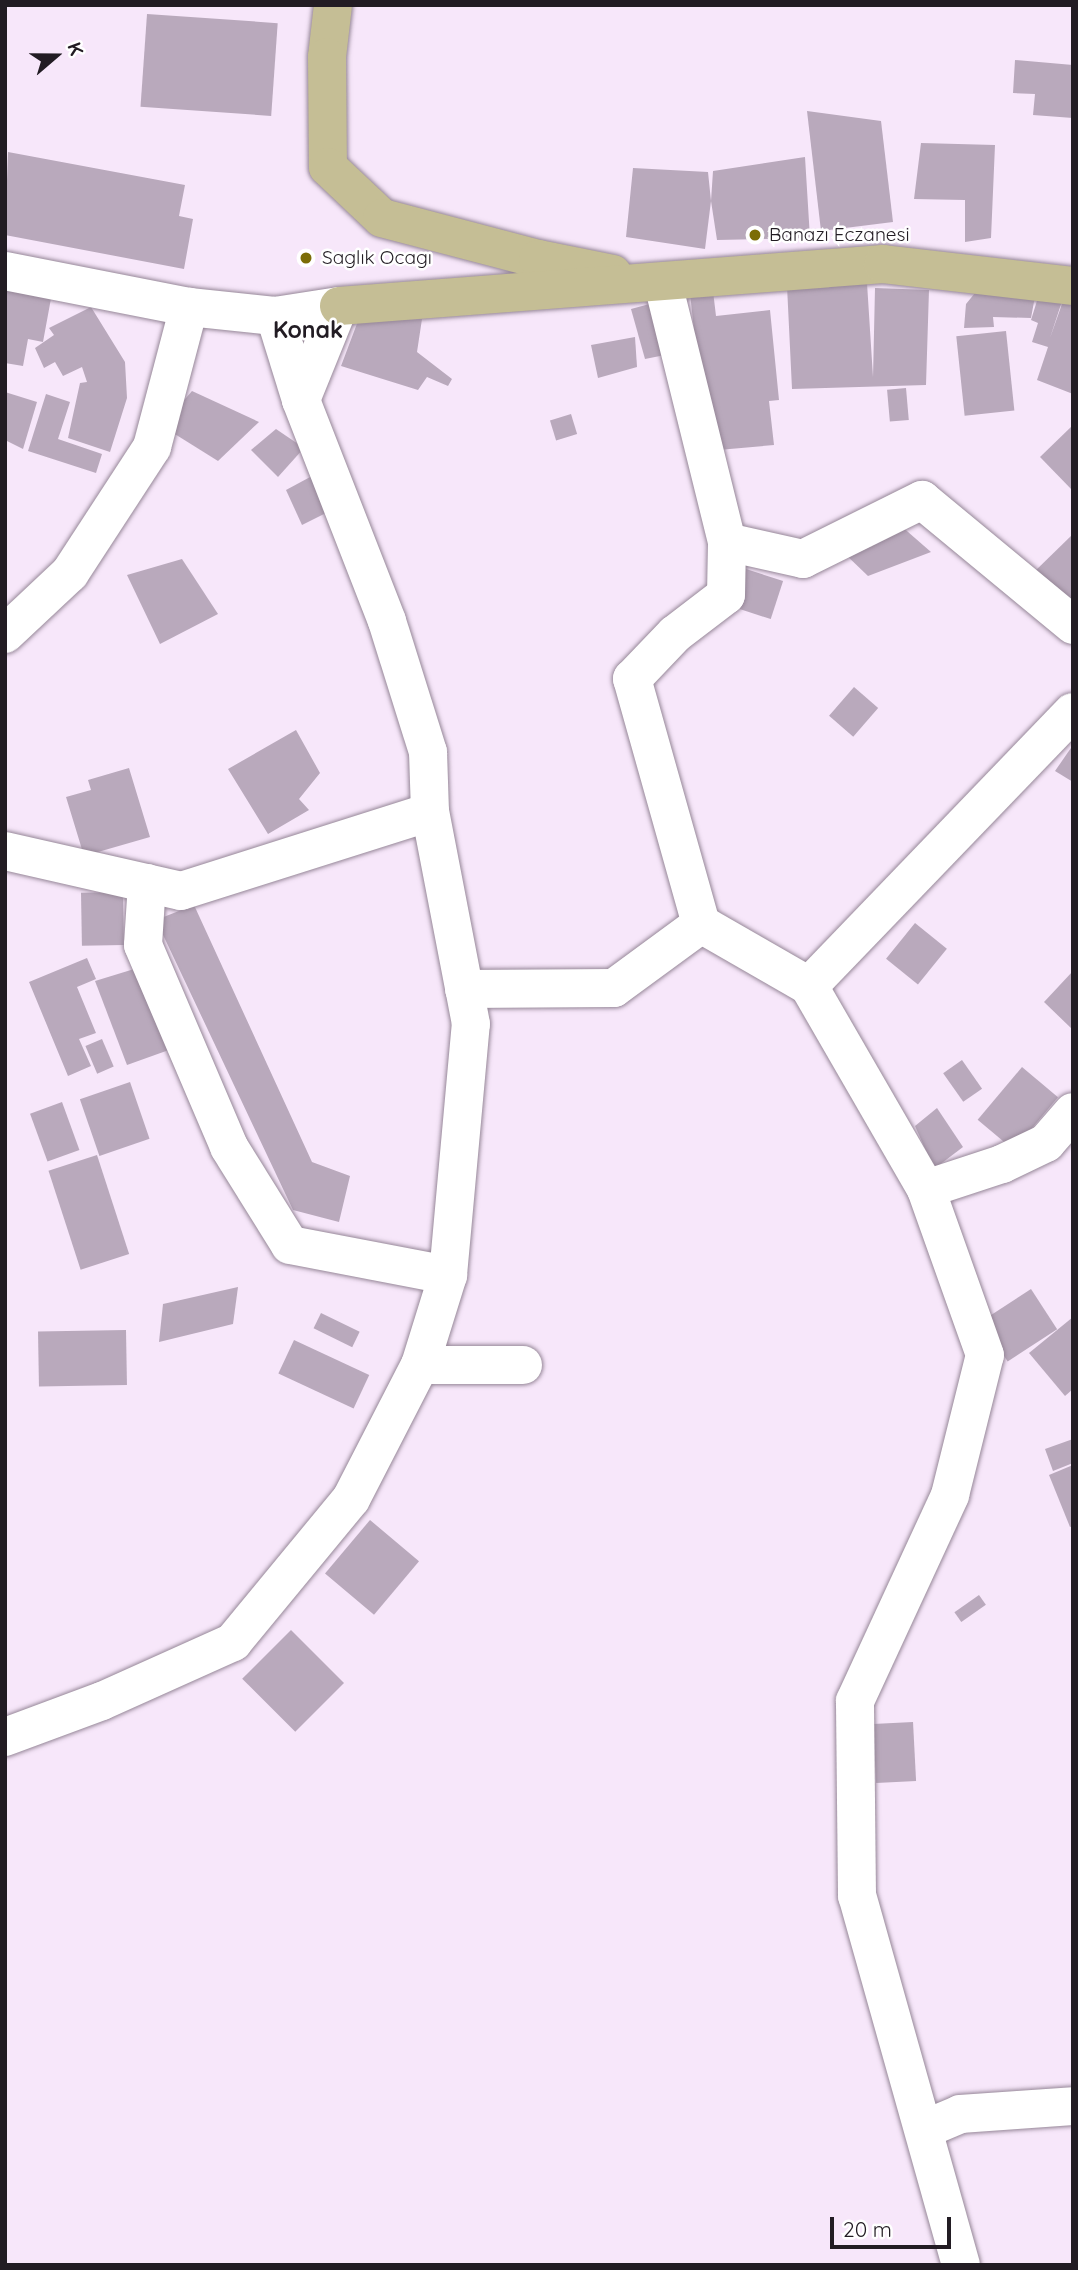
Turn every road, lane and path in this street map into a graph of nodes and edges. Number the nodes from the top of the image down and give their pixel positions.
1 (333, 5) edge
2 (5, 271) edge
3 (663, 283) junction
4 (1073, 286) edge
5 (339, 306) junction
6 (189, 307) junction
7 (275, 316) junction
8 (301, 400) junction
9 (727, 542) junction
10 (1073, 625) edge
11 (5, 634) edge
12 (1073, 712) edge
13 (430, 812) junction
14 (5, 851) edge
15 (147, 883) junction
16 (701, 924) junction
17 (809, 986) junction
18 (464, 989) junction
19 (1073, 1112) edge
20 (926, 1189) junction
21 (448, 1275) junction
22 (420, 1365) junction
23 (523, 1365) dead end
24 (5, 1737) edge
25 (1073, 2106) edge
26 (925, 2129) junction
27 (961, 2265) edge

1 - 3 main road
2 - 6 street
3 - 4 main road
3 - 5 main road
3 - 9 street
5 - 7 street
5 - 8 street
6 - 7 street
6 - 11 street
7 - 8 street
8 - 13 street
9 - 10 street
9 - 16 street
12 - 17 street
13 - 15 street
13 - 18 street
14 - 15 street
15 - 21 street
16 - 17 street
16 - 18 street
17 - 20 street
18 - 21 street
19 - 20 street
20 - 26 street
21 - 22 street
22 - 23 street
22 - 24 street
25 - 26 street
26 - 27 street

